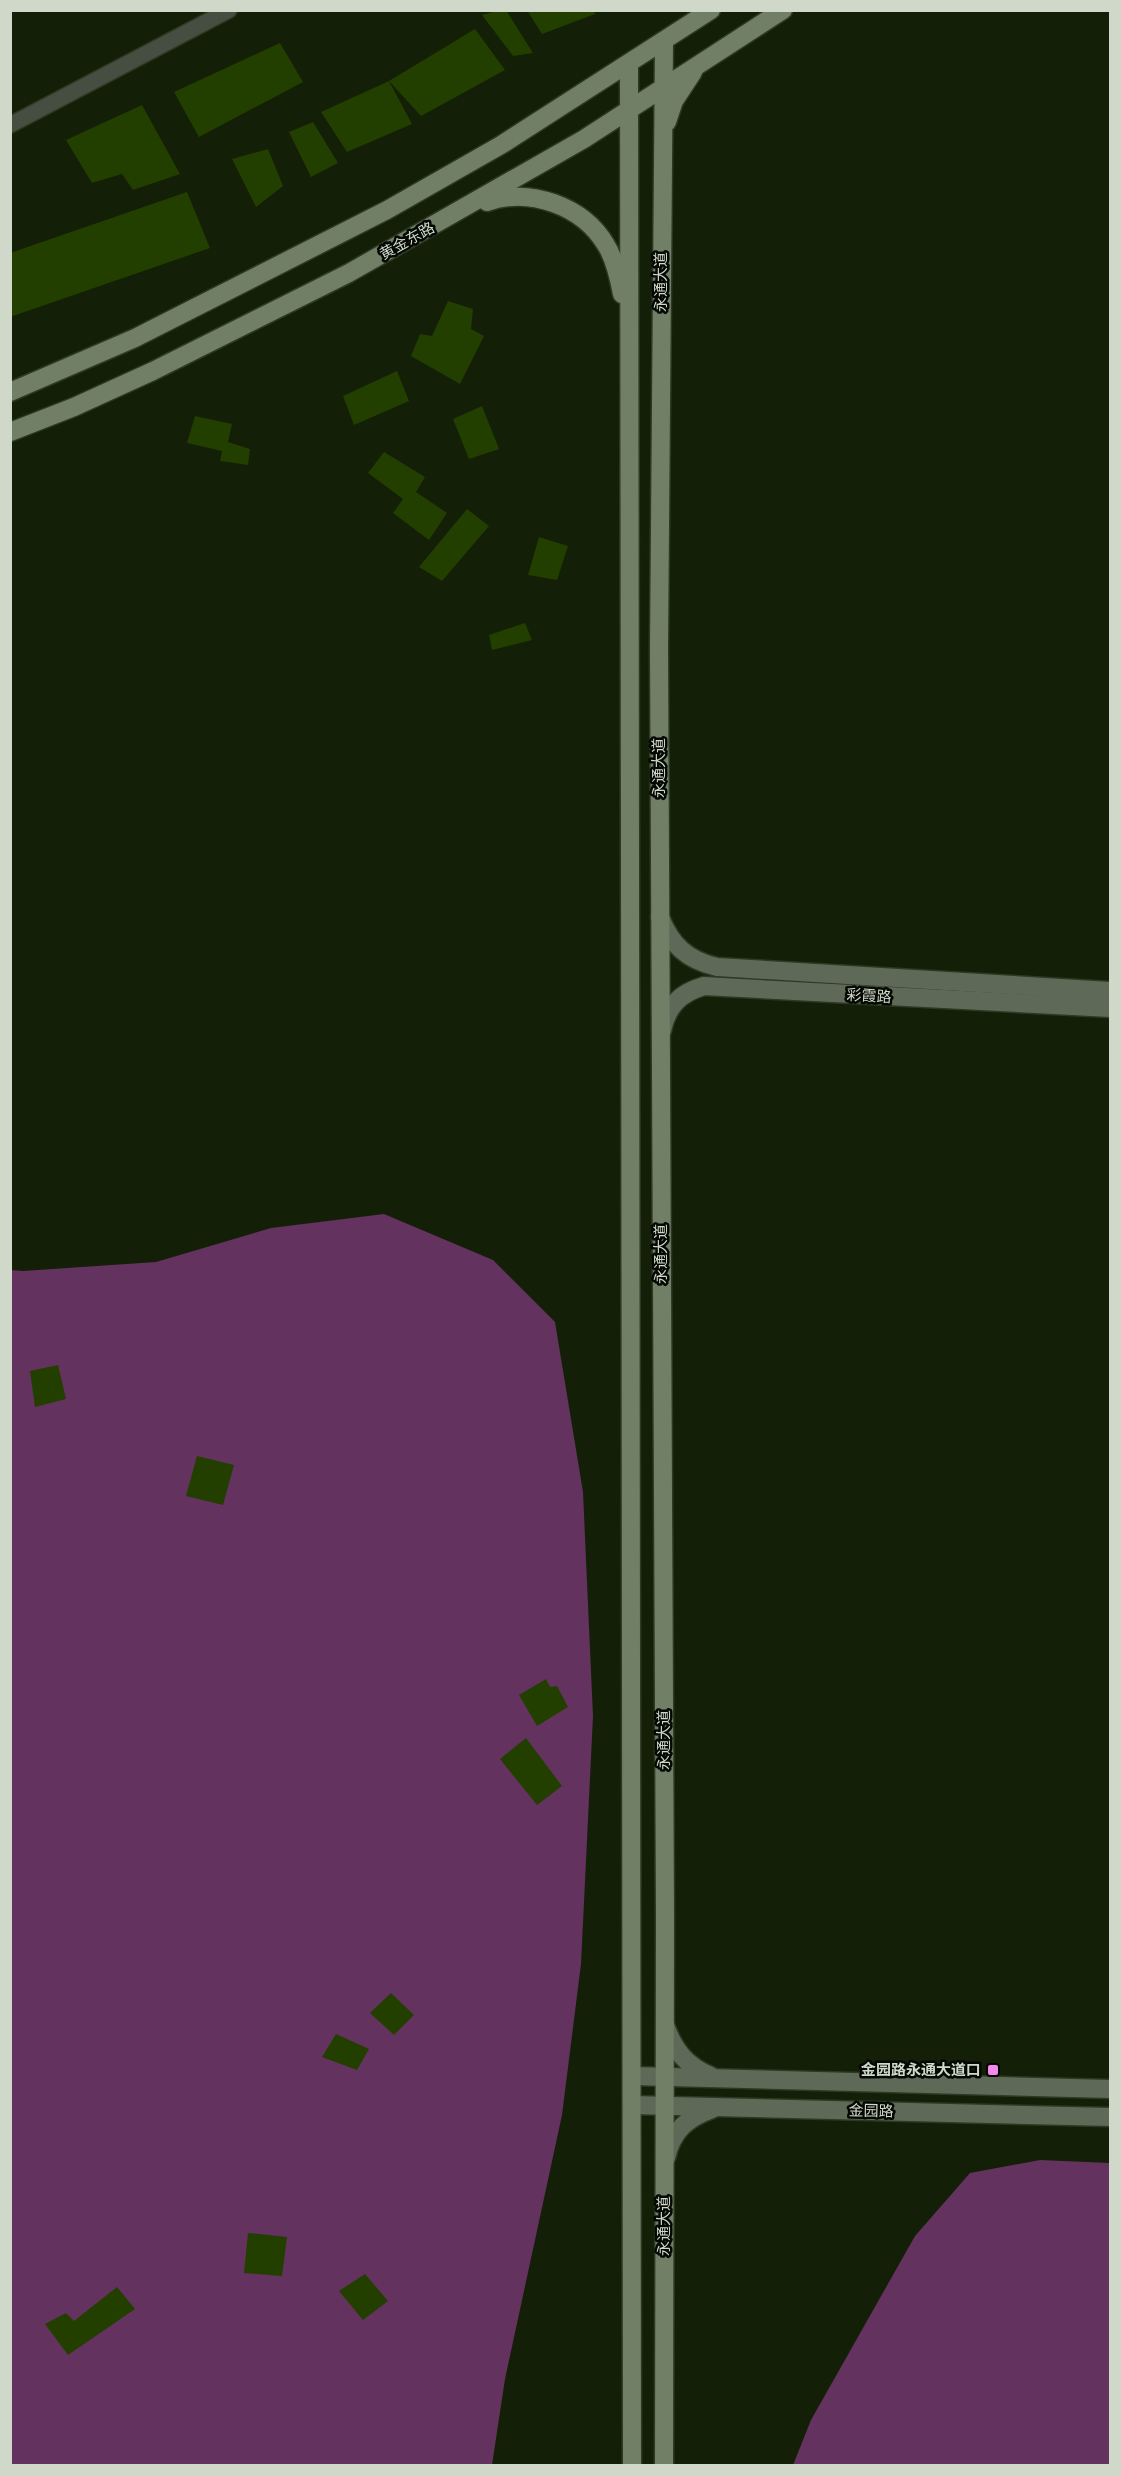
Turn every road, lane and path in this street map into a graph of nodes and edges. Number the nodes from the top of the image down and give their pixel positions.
1 (229, 10) edge
2 (711, 10) edge
3 (783, 10) edge
4 (664, 42) junction
5 (629, 64) junction
6 (696, 67) junction
7 (663, 88) junction
8 (629, 111) junction
9 (10, 125) edge
10 (662, 147) junction
11 (460, 212) junction
12 (629, 321) junction
13 (10, 392) edge
14 (10, 432) edge
15 (660, 918) junction
16 (1110, 991) edge
17 (1110, 1008) edge
18 (660, 1041) junction
19 (665, 2025) junction
20 (632, 2076) junction
21 (665, 2077) junction
22 (715, 2078) junction
23 (1110, 2089) edge
24 (632, 2105) junction
25 (665, 2106) junction
26 (716, 2107) junction
27 (1110, 2117) edge
28 (664, 2165) junction
29 (632, 2466) edge
30 (664, 2466) edge

1 - 9 street
2 - 4 main road
3 - 6 main road, 黄金东路
4 - 5 main road
4 - 7 main road, 永通大道
5 - 8 main road, 永通大道
5 - 13 main road
6 - 7 main road, 黄金东路
6 - 10 main road
7 - 8 main road, 黄金东路
7 - 10 main road, 永通大道
8 - 11 main road, 黄金东路
8 - 12 main road, 永通大道
10 - 15 main road, 永通大道
11 - 12 main road
11 - 14 main road, 黄金东路
12 - 20 main road, 永通大道
15 - 16 main road, 彩霞路
15 - 18 main road, 永通大道
17 - 18 main road, 彩霞路
18 - 19 main road, 永通大道
19 - 21 main road, 永通大道
19 - 22 main road
20 - 21 main road, 金园路
20 - 24 main road, 永通大道
21 - 22 main road, 金园路
21 - 25 main road, 永通大道
22 - 23 main road, 金园路
24 - 25 main road, 金园路
24 - 29 main road, 永通大道
25 - 26 main road, 金园路
25 - 28 main road, 永通大道
26 - 27 main road, 金园路
26 - 28 main road
28 - 30 main road, 永通大道

